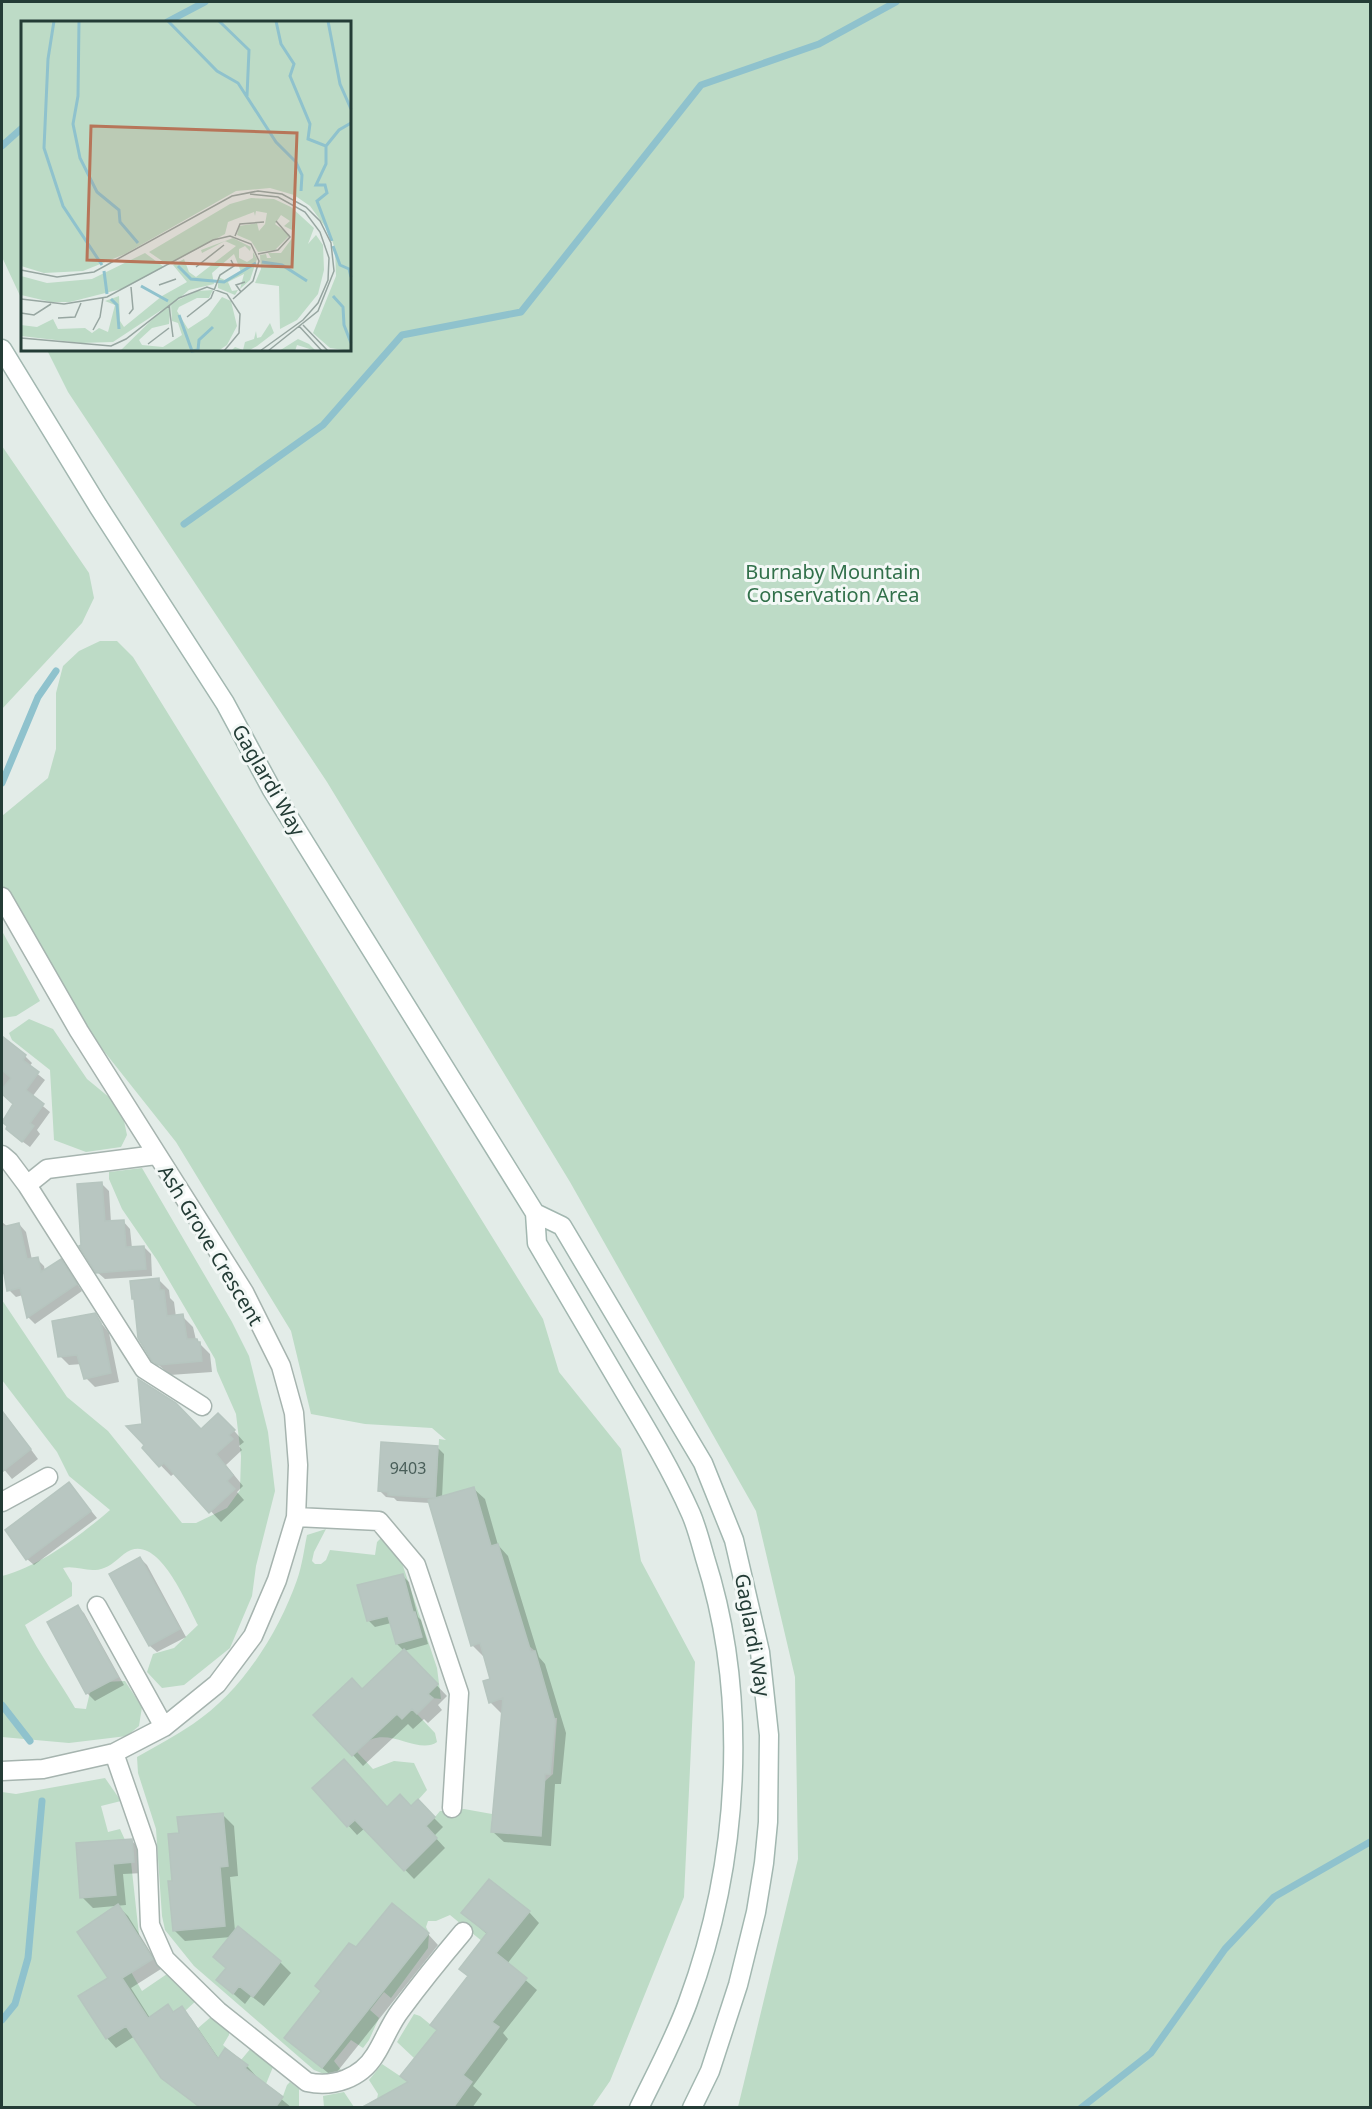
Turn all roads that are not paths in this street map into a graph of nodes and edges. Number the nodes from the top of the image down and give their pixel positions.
1 (2, 349) edge
2 (2, 897) edge
3 (2, 1155) edge
4 (156, 1155) junction
5 (27, 1185) junction
6 (535, 1213) junction
7 (202, 1406) dead end
8 (48, 1477) dead end
9 (2, 1502) edge
10 (296, 1517) junction
11 (97, 1606) dead end
12 (164, 1727) junction
13 (114, 1753) junction
14 (2, 1771) edge
15 (452, 1808) dead end
16 (463, 1932) dead end
17 (639, 2108) edge
18 (693, 2108) edge

1 - 6 main road, Gaglardi Way
2 - 4 main road, Ash Grove Crescent
3 - 5 main road
4 - 5 main road, Ash Grove Crescent
4 - 10 main road, Ash Grove Crescent
5 - 7 main road
6 - 17 main road, Gaglardi Way
6 - 18 main road, Gaglardi Way
8 - 9 main road
10 - 12 main road, Ash Grove Crescent
10 - 15 main road
11 - 12 main road
12 - 13 main road, Ash Grove Crescent
13 - 14 main road, Ash Grove Crescent
13 - 16 main road

